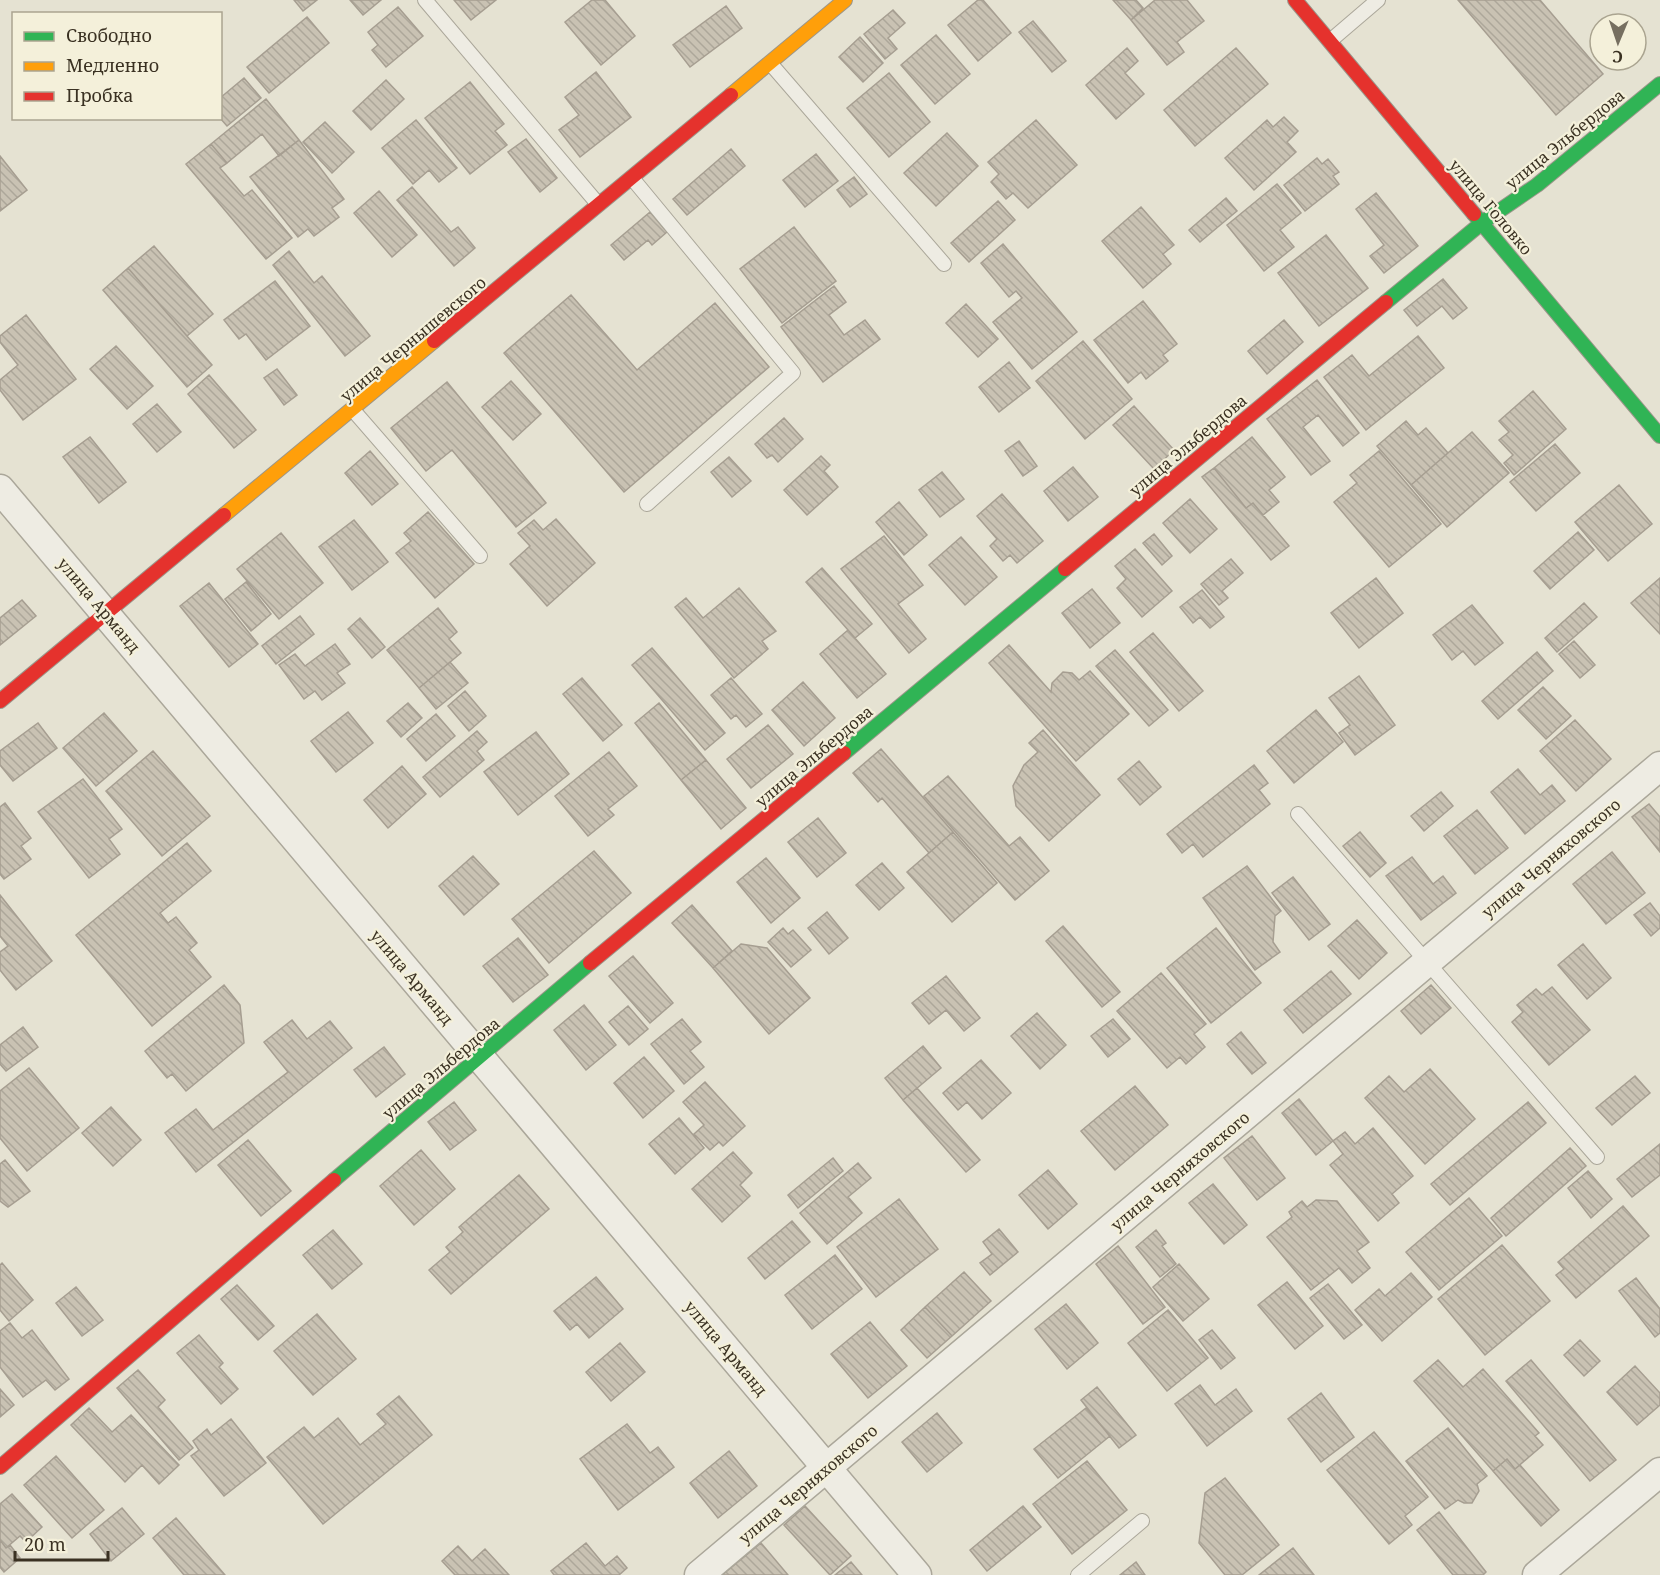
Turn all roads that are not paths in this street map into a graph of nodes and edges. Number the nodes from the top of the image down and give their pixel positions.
1 (425, 0) edge
2 (845, 0) edge
3 (1295, 0) edge
4 (1378, 0) edge
5 (1330, 41) junction
6 (770, 63) junction
7 (1660, 84) edge
8 (632, 178) junction
9 (599, 206) junction
10 (1483, 222) junction
11 (944, 264) dead end
12 (353, 410) junction
13 (1660, 436) edge
14 (0, 489) edge
15 (647, 504) dead end
16 (480, 556) dead end
17 (105, 613) junction
18 (0, 701) edge
19 (1660, 766) edge
20 (1298, 814) dead end
21 (1426, 964) junction
22 (479, 1056) junction
23 (1597, 1157) dead end
24 (0, 1467) edge
25 (827, 1467) junction
26 (1660, 1472) edge
27 (1142, 1521) dead end
28 (699, 1575) edge
29 (917, 1575) edge
30 (1078, 1575) edge
31 (1537, 1575) edge

1 - 9 lane
2 - 6 street, улица Чернышевского
3 - 5 street, улица Головко
4 - 5 lane
5 - 10 street, улица Головко
6 - 8 street, улица Чернышевского
6 - 11 lane
7 - 10 street, улица Эльбердова
8 - 9 street, улица Чернышевского
8 - 15 lane
9 - 12 street, улица Чернышевского
10 - 13 street, улица Головко
10 - 22 street, улица Эльбердова
12 - 16 lane
12 - 17 street, улица Чернышевского
14 - 17 street, улица Арманд
17 - 18 street, улица Чернышевского
17 - 22 street, улица Арманд
19 - 21 street, улица Черняховского
20 - 21 lane
21 - 23 lane
21 - 25 street, улица Черняховского
22 - 24 street, улица Эльбердова
22 - 25 street, улица Арманд
25 - 28 street, улица Черняховского
25 - 29 street, улица Арманд
26 - 31 street
27 - 30 lane

